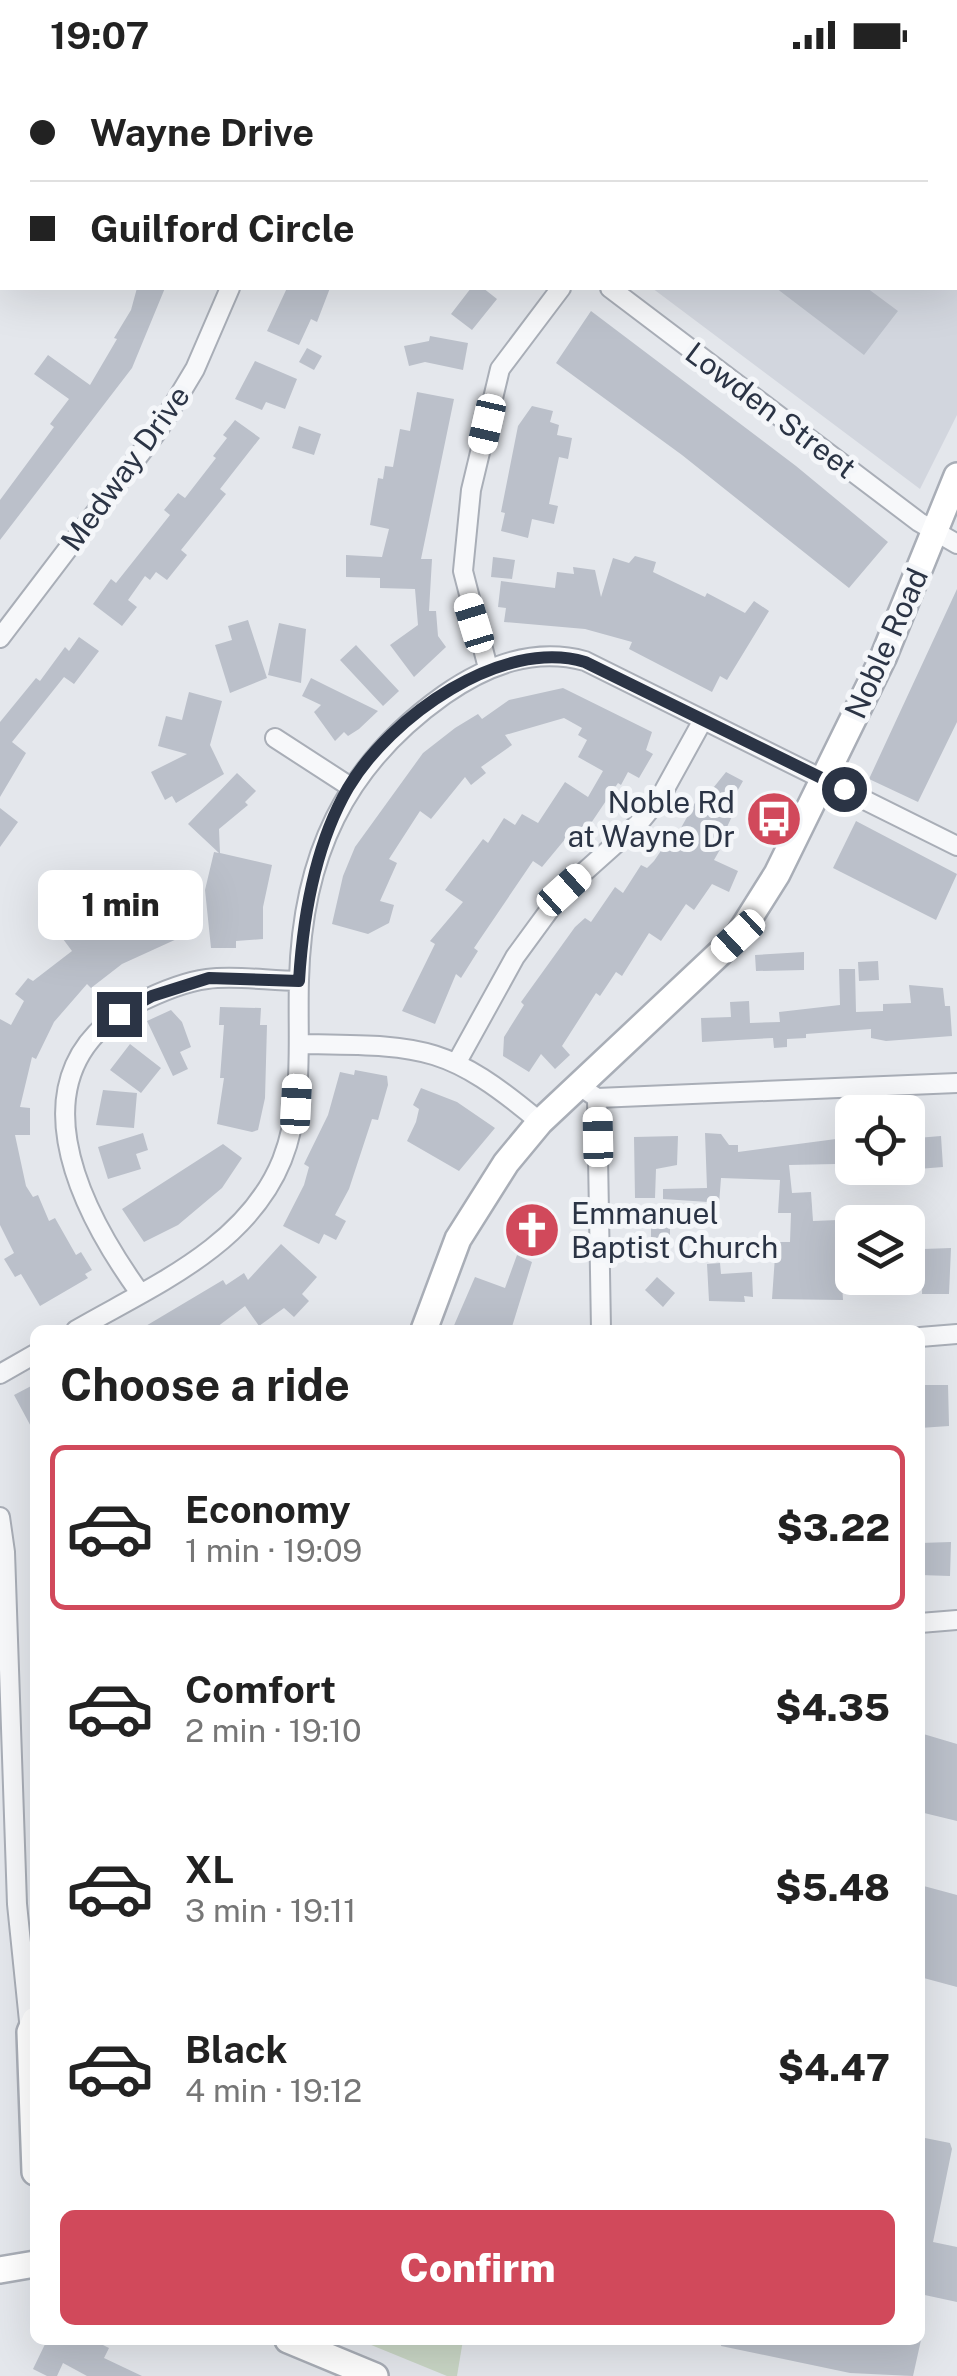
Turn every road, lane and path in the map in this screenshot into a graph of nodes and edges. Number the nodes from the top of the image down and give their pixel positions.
1 (229, 290) edge
2 (559, 290) edge
3 (613, 290) edge
4 (957, 476) edge
5 (945, 538) edge
6 (0, 638) edge
7 (488, 668) junction
8 (703, 720) junction
9 (275, 738) dead end
10 (823, 780) junction
11 (349, 786) junction
12 (957, 846) edge
13 (299, 981) junction
14 (300, 1044) junction
15 (457, 1062) junction
16 (957, 1082) edge
17 (588, 1092) junction
18 (540, 1122) junction
19 (140, 1293) junction
20 (85, 1325) edge
21 (426, 1325) edge
22 (600, 1325) edge
23 (957, 1334) edge
24 (925, 1336) edge
25 (30, 1357) edge
26 (0, 1374) edge
27 (0, 1518) edge
28 (957, 1620) edge
29 (925, 1623) edge
30 (8, 1908) edge
31 (30, 2016) edge
32 (30, 2265) edge
33 (0, 2270) edge
34 (300, 2345) edge
35 (369, 2375) edge

1 - 6 street, Medway Drive
2 - 7 street
3 - 5 street, Lowden Street
4 - 5 street, Noble Road
5 - 10 street, Noble Road
7 - 8 street
7 - 11 street
8 - 10 street
8 - 15 street
9 - 11 street
10 - 12 street
10 - 17 street, Noble Road
11 - 13 street
13 - 14 street
13 - 19 street
14 - 15 street
14 - 19 street
15 - 18 street
16 - 17 street
17 - 18 street, Noble Road
17 - 22 street
18 - 21 street, Noble Road
19 - 20 street
23 - 24 street
25 - 26 street
27 - 30 street
28 - 29 street
30 - 31 street
32 - 33 street
34 - 35 street

